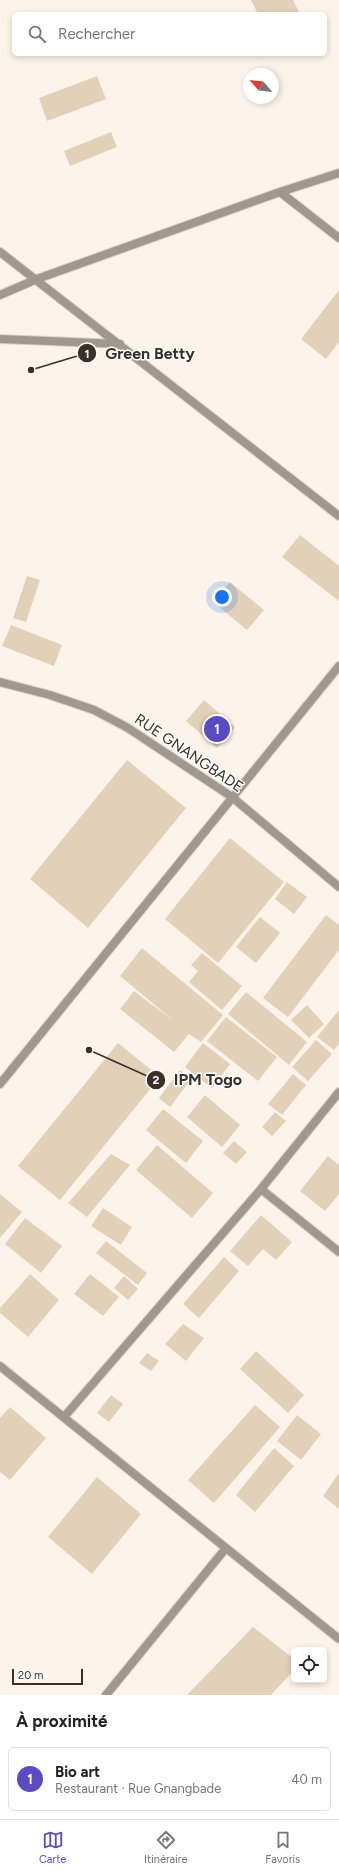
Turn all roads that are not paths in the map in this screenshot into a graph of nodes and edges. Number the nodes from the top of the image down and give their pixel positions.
1 (339, 173) edge
2 (280, 192) junction
3 (339, 238) edge
4 (0, 252) edge
5 (37, 280) junction
6 (0, 296) edge
7 (0, 339) edge
8 (120, 344) junction
9 (339, 516) edge
10 (339, 666) edge
11 (0, 682) edge
12 (232, 797) junction
13 (339, 887) edge
14 (0, 1084) edge
15 (339, 1092) edge
16 (261, 1189) junction
17 (339, 1252) edge
18 (0, 1366) edge
19 (64, 1417) junction
20 (226, 1548) junction
21 (339, 1639) edge
22 (106, 1695) edge

1 - 2 street
2 - 3 street
2 - 5 street
4 - 5 street
5 - 6 street
5 - 8 street
7 - 8 street
8 - 9 street
10 - 12 street
11 - 12 street, RUE GNANGBADE
12 - 13 street, RUE GNANGBADE
12 - 14 street
15 - 16 street
16 - 17 street
16 - 19 street
18 - 19 street
19 - 20 street
20 - 21 street
20 - 22 street

